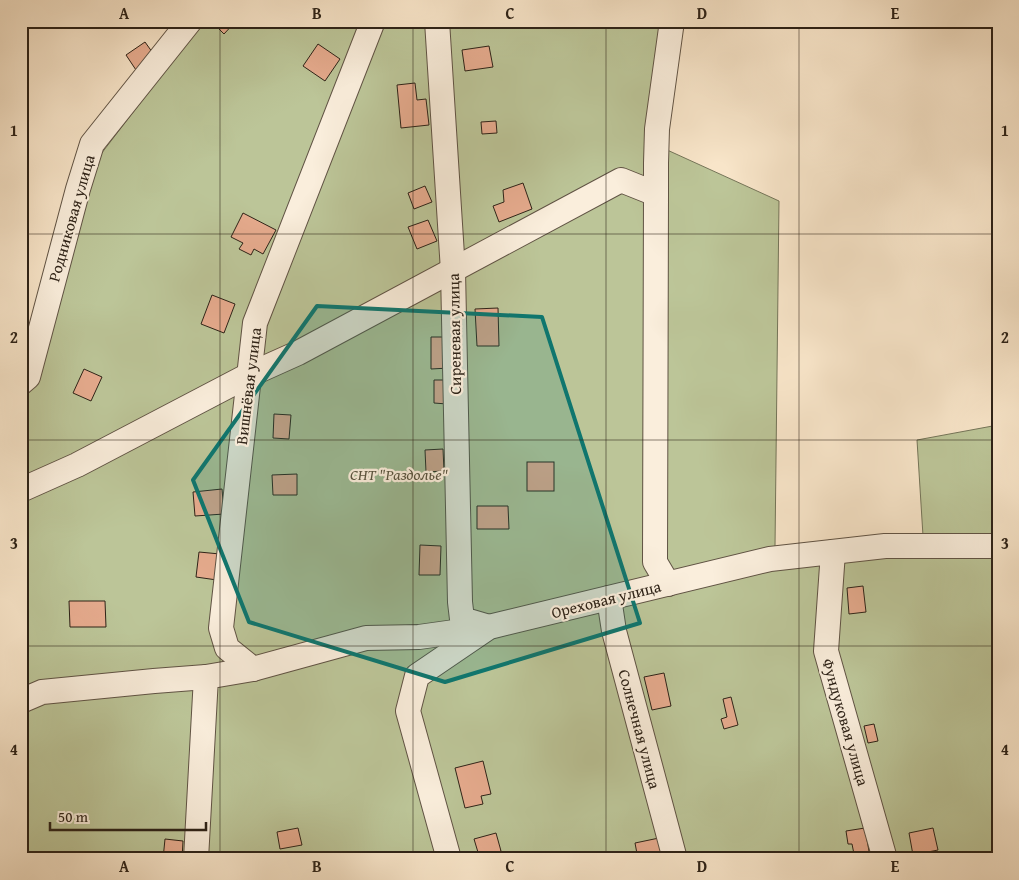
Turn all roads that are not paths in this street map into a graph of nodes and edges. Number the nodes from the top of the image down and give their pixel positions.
1 (190, 21) edge
2 (373, 21) edge
3 (437, 21) edge
4 (672, 21) edge
5 (656, 194) junction
6 (453, 270) junction
7 (249, 375) junction
8 (21, 383) edge
9 (21, 490) edge
10 (998, 546) edge
11 (833, 552) junction
12 (668, 584) junction
13 (609, 598) junction
14 (489, 627) junction
15 (253, 669) junction
16 (206, 677) junction
17 (28, 694) edge
18 (198, 856) edge
19 (449, 859) edge
20 (675, 859) edge
21 (885, 859) edge

1 - 8 street, Родниковая улица
2 - 7 street, Вишнёвая улица
3 - 6 street, Сиреневая улица
4 - 5 street
5 - 6 street
5 - 12 street
6 - 7 street
6 - 14 street, Сиреневая улица
7 - 9 street
7 - 15 street, Вишнёвая улица
10 - 11 street, Ореховая улица
11 - 12 street, Ореховая улица
11 - 21 street, Фундуковая улица
12 - 13 street, Ореховая улица
13 - 14 street, Ореховая улица
13 - 20 street, Солнечная улица
14 - 15 street
14 - 19 street, Ореховая улица
15 - 16 street
16 - 17 street
16 - 18 street

